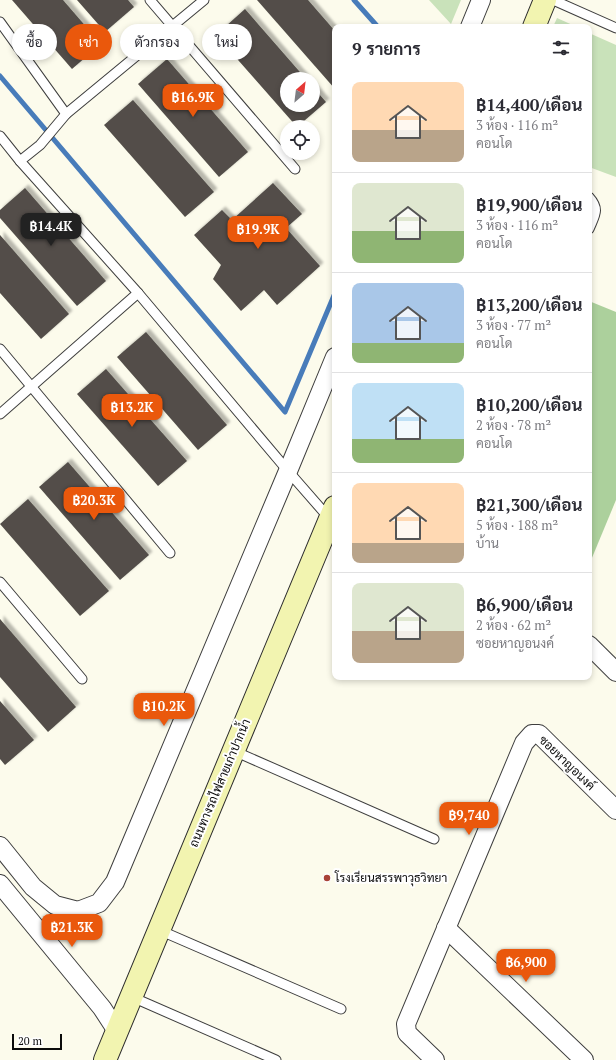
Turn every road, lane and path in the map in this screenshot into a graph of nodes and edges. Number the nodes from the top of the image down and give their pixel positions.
1 (150, 0) edge
2 (204, 0) edge
3 (481, 0) edge
4 (545, 0) edge
5 (553, 0) edge
6 (0, 22) edge
7 (171, 24) edge
8 (175, 24) edge
9 (471, 24) edge
10 (535, 24) edge
11 (616, 28) edge
12 (194, 51) edge
13 (132, 60) edge
14 (66, 114) junction
15 (0, 136) edge
16 (20, 161) junction
17 (295, 169) dead end
18 (592, 200) edge
19 (592, 223) edge
20 (138, 293) junction
21 (0, 349) edge
22 (332, 363) edge
23 (32, 387) junction
24 (0, 414) edge
25 (288, 471) junction
26 (332, 514) edge
27 (332, 517) edge
28 (170, 553) dead end
29 (0, 582) edge
30 (592, 648) edge
31 (616, 672) edge
32 (82, 679) dead end
33 (234, 751) junction
34 (616, 810) edge
35 (434, 839) dead end
36 (0, 846) edge
37 (0, 884) edge
38 (446, 928) junction
39 (159, 930) junction
40 (132, 997) junction
41 (341, 1009) dead end
42 (117, 1031) junction
43 (105, 1060) edge
44 (276, 1060) edge
45 (435, 1060) edge
46 (584, 1060) edge

1 - 7 lane
2 - 8 lane
3 - 9 street
4 - 10 main road
5 - 11 lane
6 - 14 lane
12 - 17 lane
13 - 14 lane
14 - 16 lane
15 - 16 lane
16 - 20 lane
18 - 19 lane
20 - 23 lane
20 - 25 lane
21 - 23 lane
22 - 25 street
23 - 24 lane
23 - 28 lane
25 - 26 lane
25 - 36 street
27 - 33 main road, ถนนทางรถไฟสายเก่าปากน้ำ
29 - 32 lane
30 - 31 street
33 - 35 lane
33 - 39 main road, ถนนทางรถไฟสายเก่าปากน้ำ
34 - 38 street, ซอยหาญอนงค์
37 - 42 street
38 - 45 street, ซอยหาญอนงค์
38 - 46 street
39 - 40 main road, ถนนทางรถไฟสายเก่าปากน้ำ
39 - 41 lane
40 - 42 main road, ถนนทางรถไฟสายเก่าปากน้ำ
40 - 44 lane
42 - 43 main road, ถนนทางรถไฟสายเก่าปากน้ำ

